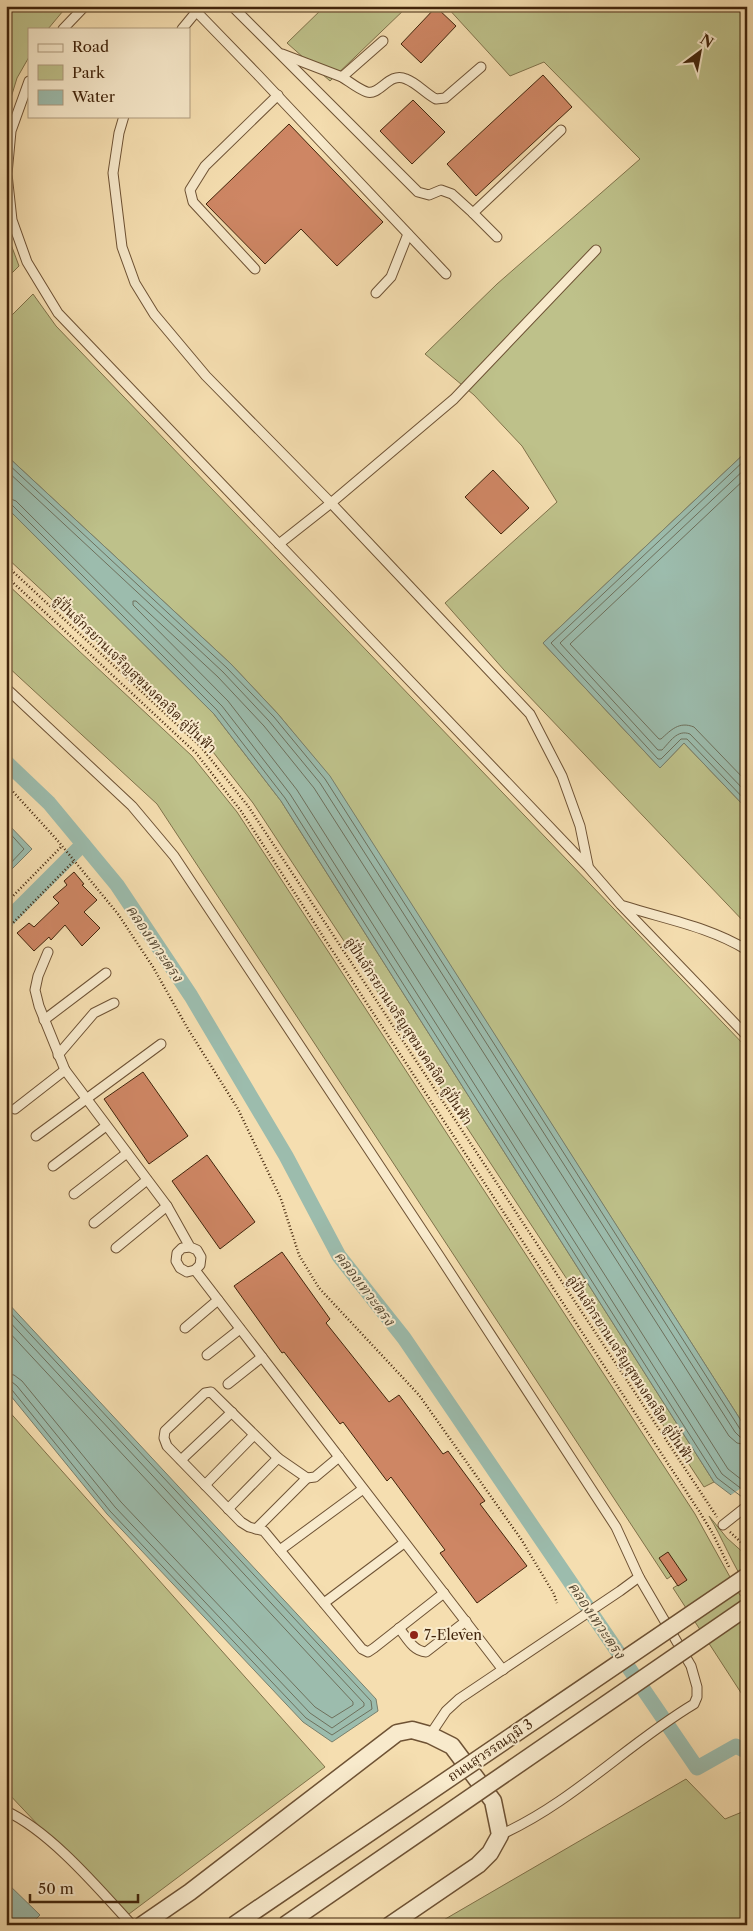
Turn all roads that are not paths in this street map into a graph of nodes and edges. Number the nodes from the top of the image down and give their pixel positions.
1 (85, 6) edge
2 (232, 6) edge
3 (196, 8) edge
4 (64, 28) edge
5 (183, 28) edge
6 (383, 41) dead end
7 (277, 52) junction
8 (481, 67) dead end
9 (342, 77) junction
10 (28, 84) edge
11 (278, 95) junction
12 (123, 118) edge
13 (561, 130) dead end
14 (472, 213) junction
15 (408, 234) junction
16 (497, 237) dead end
17 (596, 250) dead end
18 (255, 269) dead end
19 (446, 274) dead end
20 (376, 293) dead end
21 (331, 503) junction
22 (279, 544) junction
23 (6, 688) edge
24 (588, 866) junction
25 (621, 906) junction
26 (747, 950) edge
27 (48, 952) dead end
28 (106, 973) dead end
29 (114, 1003) dead end
30 (44, 1020) junction
31 (747, 1036) edge
32 (161, 1044) dead end
33 (58, 1055) junction
34 (65, 1070) junction
35 (86, 1099) junction
36 (16, 1109) dead end
37 (106, 1126) junction
38 (36, 1136) dead end
39 (126, 1153) junction
40 (53, 1166) dead end
41 (147, 1180) junction
42 (74, 1194) dead end
43 (167, 1206) junction
44 (94, 1223) dead end
45 (190, 1246) junction
46 (116, 1248) dead end
47 (194, 1270) junction
48 (218, 1300) junction
49 (185, 1328) dead end
50 (240, 1329) junction
51 (207, 1355) dead end
52 (262, 1357) junction
53 (228, 1384) dead end
54 (232, 1412) junction
55 (254, 1435) junction
56 (278, 1458) junction
57 (339, 1458) junction
58 (181, 1460) junction
59 (307, 1478) junction
60 (205, 1485) junction
61 (363, 1489) junction
62 (747, 1506) edge
63 (228, 1509) junction
64 (723, 1525) road end
65 (256, 1529) junction
66 (404, 1543) junction
67 (280, 1550) junction
68 (740, 1576) edge
69 (639, 1577) junction
70 (444, 1593) junction
71 (324, 1603) junction
72 (747, 1608) edge
73 (466, 1621) junction
74 (399, 1628) junction
75 (503, 1670) junction
76 (430, 1735) junction
77 (6, 1812) edge
78 (500, 1835) junction
79 (132, 1925) edge
80 (142, 1925) edge
81 (234, 1925) edge
82 (285, 1925) edge
83 (390, 1925) edge

1 - 4 lane
2 - 7 lane
3 - 5 lane
3 - 11 lane
6 - 9 lane
7 - 9 lane
7 - 14 lane
8 - 9 lane
10 - 22 lane
11 - 15 lane
11 - 18 lane
12 - 21 lane
13 - 14 lane
14 - 16 lane
15 - 19 lane
15 - 20 lane
17 - 21 lane
21 - 22 lane
21 - 24 lane
22 - 24 lane
23 - 69 lane
24 - 25 lane
25 - 26 lane
25 - 31 lane
27 - 30 lane
28 - 30 lane
29 - 33 lane
30 - 33 lane
32 - 35 lane
33 - 34 lane
34 - 35 lane
34 - 36 lane
35 - 37 lane
35 - 38 lane
37 - 39 lane
37 - 40 lane
39 - 41 lane
39 - 42 lane
41 - 43 lane
41 - 44 lane
43 - 45 lane
43 - 46 lane
45 - 47 lane
45 - 47 lane
47 - 48 lane
48 - 49 lane
48 - 50 lane
50 - 51 lane
50 - 52 lane
52 - 53 lane
52 - 57 lane
54 - 55 lane
54 - 58 lane
54 - 58 lane
55 - 56 lane
55 - 60 lane
56 - 59 lane
56 - 63 lane
57 - 59 lane
57 - 61 lane
58 - 60 lane
59 - 65 lane
60 - 63 lane
61 - 66 lane
61 - 67 lane
62 - 64 lane
63 - 65 lane
65 - 67 lane
66 - 70 lane
66 - 71 lane
67 - 71 lane
68 - 81 street, ถนนสุวรรณภูมิ 3, bridge
69 - 75 lane
69 - 78 lane
70 - 73 lane
70 - 74 lane
71 - 74 lane
72 - 82 street, ถนนสุวรรณภูมิ 3, bridge
73 - 74 lane
73 - 75 lane
75 - 76 lane
76 - 78 street
76 - 80 street
77 - 79 lane
78 - 83 street

